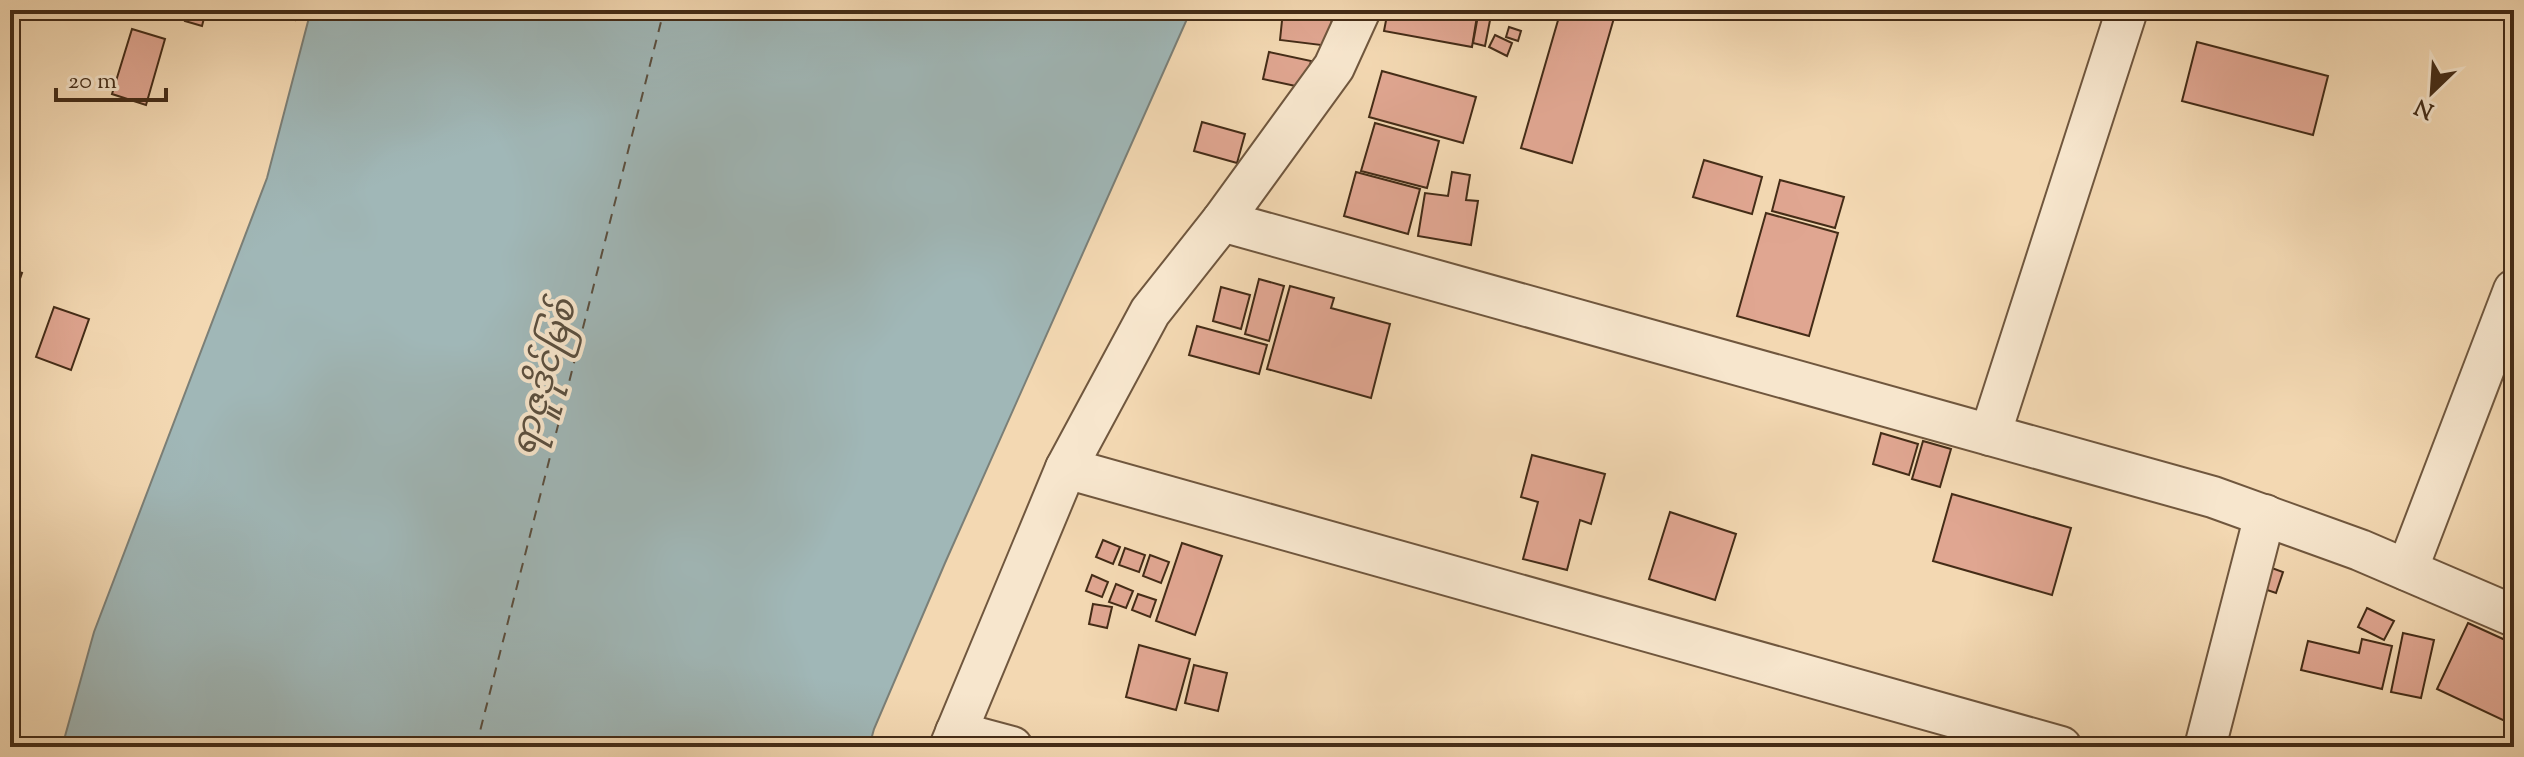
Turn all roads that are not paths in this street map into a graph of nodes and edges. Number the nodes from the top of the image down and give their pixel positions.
1 (1360, 10) edge
2 (2127, 10) edge
3 (1222, 221) junction
4 (2514, 290) edge
5 (1990, 435) junction
6 (1066, 468) junction
7 (2265, 515) junction
8 (2407, 570) junction
9 (2514, 616) edge
10 (953, 740) edge
11 (1012, 747) edge
12 (2061, 747) edge
13 (2205, 747) edge

1 - 3 street
2 - 5 street
3 - 5 street
3 - 6 street
4 - 8 street
5 - 7 street
6 - 10 street
6 - 12 street
7 - 8 street
7 - 13 street
8 - 9 street
10 - 11 street

